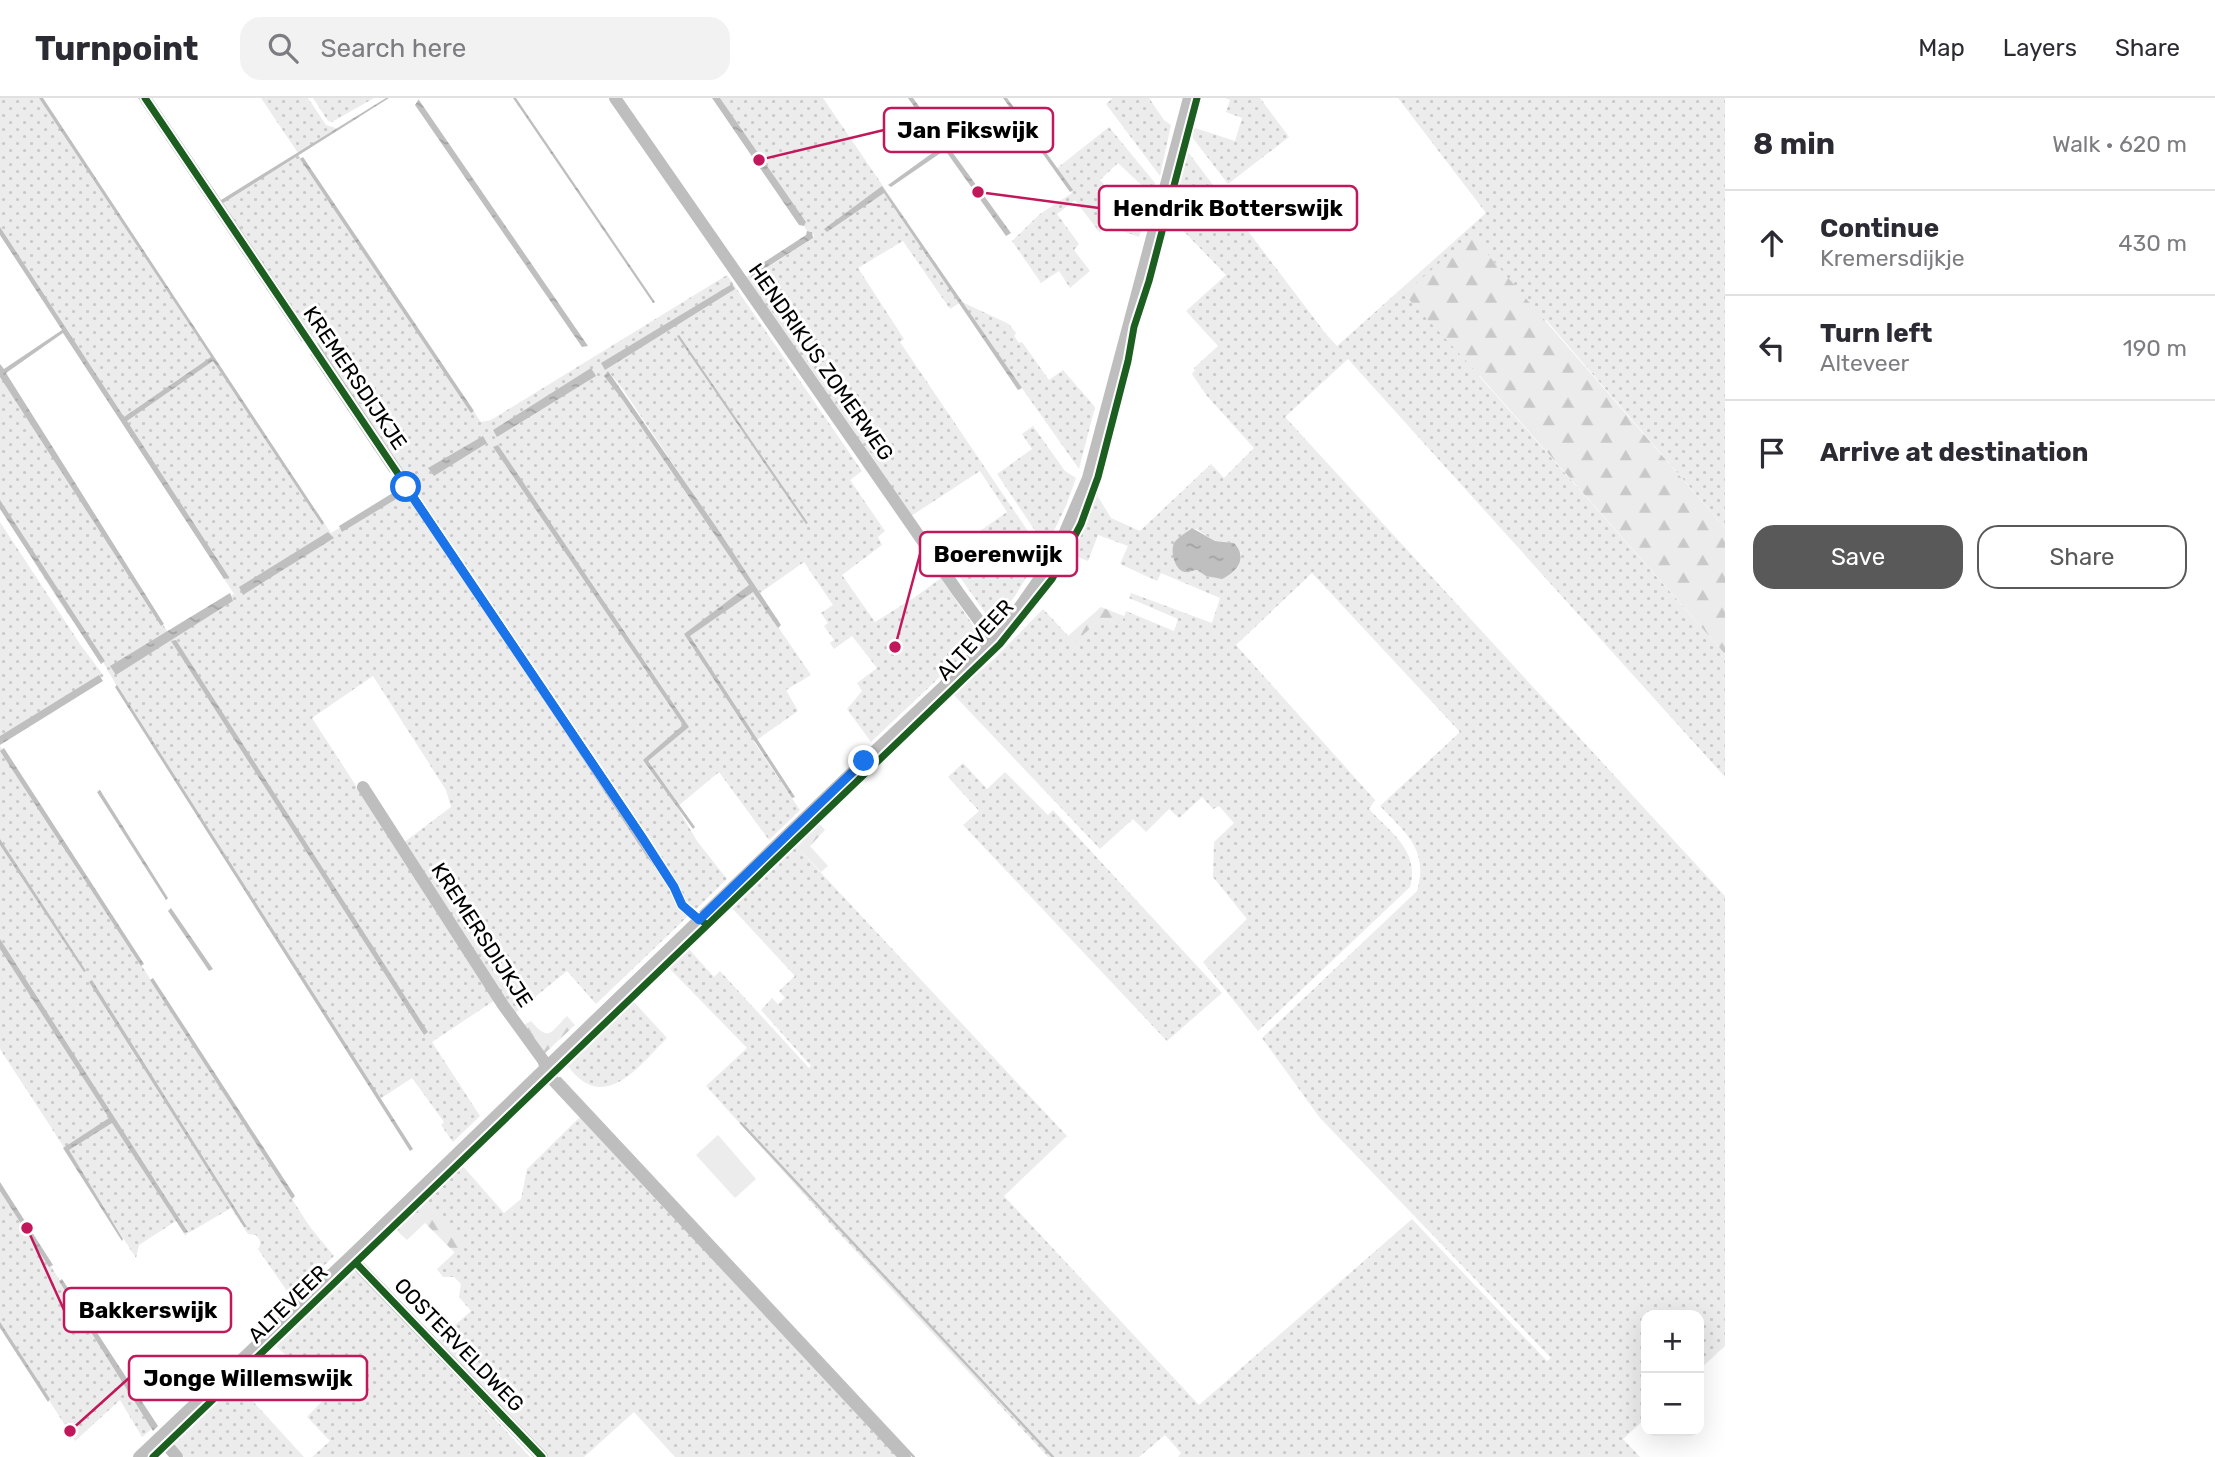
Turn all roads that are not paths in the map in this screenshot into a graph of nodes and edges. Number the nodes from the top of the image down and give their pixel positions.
1 (615, 98) edge
2 (1189, 98) edge
3 (993, 637) junction
4 (363, 788) dead end
5 (546, 1068) junction
6 (351, 1257) junction
7 (160, 1437) junction
8 (139, 1457) edge
9 (177, 1457) edge
10 (542, 1457) edge
11 (905, 1457) edge

1 - 3 street, HENDRIKUS ZOMERWEG
2 - 3 street, ALTEVEER
3 - 5 street, ALTEVEER
4 - 5 street, KREMERSDIJKJE
5 - 6 street, ALTEVEER
5 - 11 street, KREMERSDIJKJE
6 - 7 street, ALTEVEER
6 - 10 street, OOSTERVELDWEG
7 - 8 street, ALTEVEER
7 - 9 street

